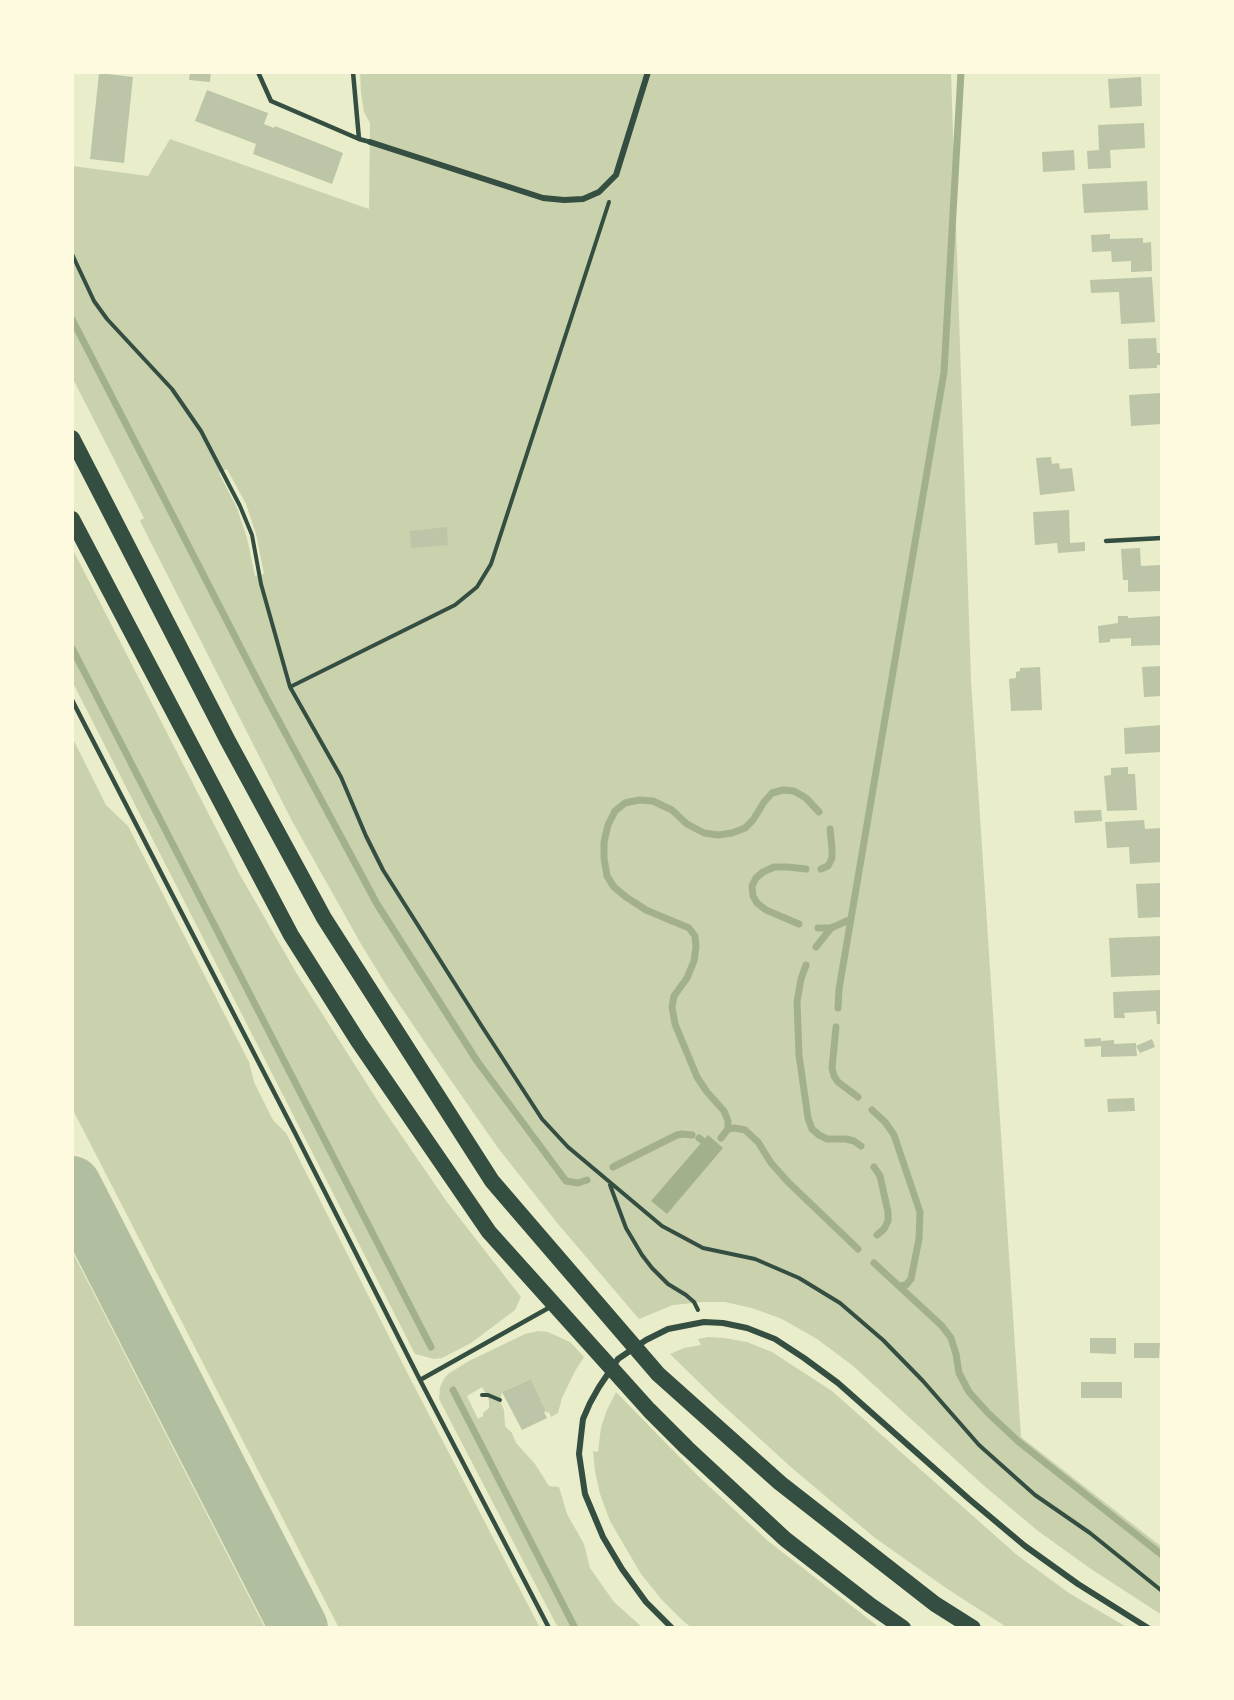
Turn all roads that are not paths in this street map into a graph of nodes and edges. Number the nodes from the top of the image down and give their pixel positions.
1 (258, 72) edge
2 (353, 72) edge
3 (648, 72) edge
4 (359, 139) junction
5 (370, 142) joint
6 (72, 438) edge
7 (72, 519) edge
8 (1162, 538) edge
9 (1106, 541) dead end
10 (72, 700) edge
11 (555, 1305) junction
12 (420, 1380) junction
13 (549, 1628) edge
14 (672, 1628) edge
15 (903, 1628) edge
16 (973, 1628) edge
17 (1148, 1628) edge

1 - 4 lane
2 - 4 lane
3 - 5 street
4 - 5 lane
6 - 16 highway
7 - 11 highway
8 - 9 lane
10 - 12 lane
11 - 12 lane
11 - 15 highway
12 - 13 lane
14 - 17 street

